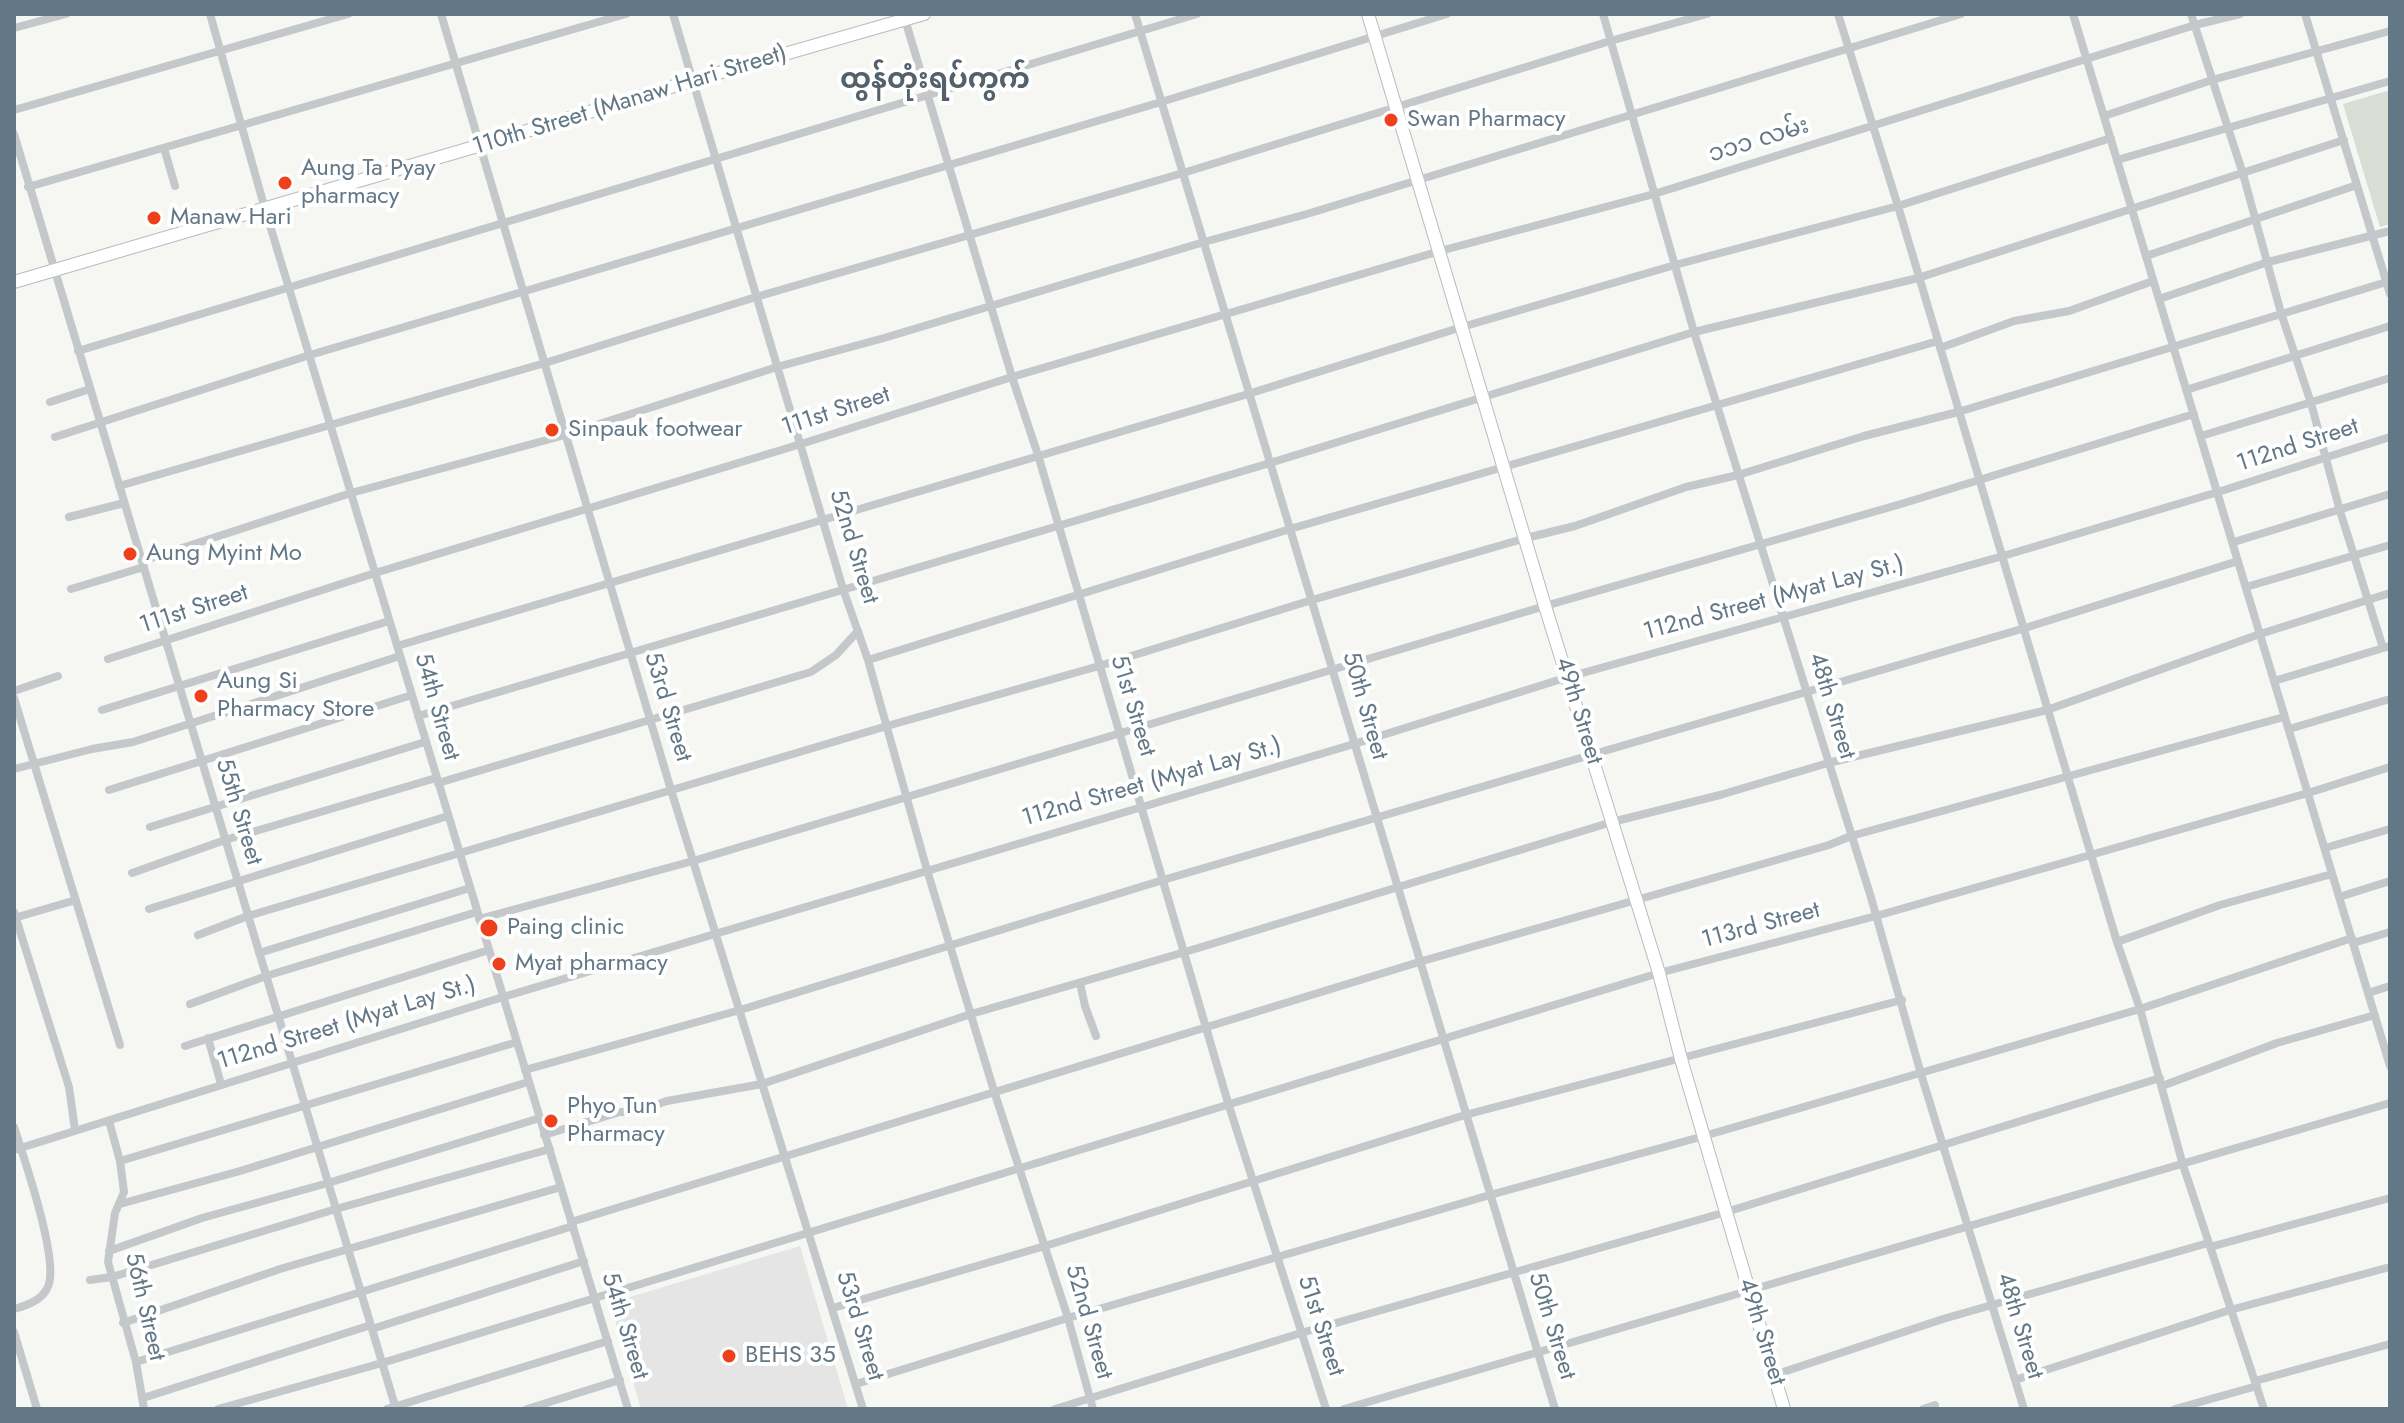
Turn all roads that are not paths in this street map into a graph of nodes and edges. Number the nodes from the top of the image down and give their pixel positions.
1 (66, 14) edge
2 (210, 14) edge
3 (348, 14) edge
4 (441, 14) edge
5 (626, 14) edge
6 (673, 14) edge
7 (924, 14) edge
8 (1135, 14) edge
9 (1197, 14) edge
10 (1368, 14) edge
11 (1447, 14) edge
12 (1603, 14) edge
13 (1707, 14) edge
14 (1838, 14) edge
15 (1961, 14) edge
16 (2073, 14) edge
17 (2191, 14) edge
18 (2240, 14) edge
19 (2305, 14) edge
20 (905, 17) edge
21 (2195, 25) junction
22 (14, 28) edge
23 (2390, 31) edge
24 (1140, 32) junction
25 (1374, 35) junction
26 (1610, 41) junction
27 (1850, 48) junction
28 (221, 50) junction
29 (2317, 53) junction
30 (2087, 59) junction
31 (456, 64) junction
32 (694, 80) junction
33 (2212, 80) junction
34 (2390, 81) edge
35 (927, 97) junction
36 (2331, 99) junction
37 (1161, 102) junction
38 (1396, 109) junction
39 (14, 110) edge
40 (1631, 116) junction
41 (2104, 116) junction
42 (242, 126) junction
43 (1874, 127) junction
44 (2227, 127) junction
45 (14, 134) edge
46 (2111, 138) junction
47 (2344, 140) junction
48 (481, 145) junction
49 (164, 148) junction
50 (716, 158) junction
51 (2117, 160) junction
52 (948, 166) junction
53 (1183, 173) junction
54 (2243, 174) junction
55 (1418, 180) junction
56 (2357, 185) junction
57 (175, 186) dead end
58 (28, 187) junction
59 (1654, 194) junction
60 (1898, 206) junction
61 (2132, 208) junction
62 (265, 209) junction
63 (2256, 220) junction
64 (504, 224) junction
65 (735, 228) junction
66 (2390, 231) edge
67 (969, 236) junction
68 (2373, 236) junction
69 (1204, 242) junction
70 (1440, 251) junction
71 (2146, 256) junction
72 (2268, 262) junction
73 (1675, 265) junction
74 (54, 270) junction
75 (1918, 278) junction
76 (20, 280) edge
77 (2153, 281) junction
78 (2388, 281) edge
79 (290, 287) junction
80 (522, 291) junction
81 (2390, 294) edge
82 (756, 297) junction
83 (2159, 299) junction
84 (990, 305) junction
85 (1225, 313) junction
86 (2281, 313) junction
87 (2390, 326) edge
88 (1462, 327) junction
89 (1694, 332) junction
90 (1939, 344) junction
91 (2174, 347) junction
92 (78, 351) junction
93 (310, 355) junction
94 (2295, 357) junction
95 (545, 363) junction
96 (777, 367) junction
97 (1012, 377) junction
98 (2390, 378) edge
99 (90, 389) junction
100 (2186, 390) junction
101 (1248, 394) junction
102 (1484, 398) junction
103 (50, 402) dead end
104 (2311, 403) junction
105 (1717, 405) junction
106 (1958, 412) junction
107 (2194, 414) junction
108 (100, 421) junction
109 (330, 426) junction
110 (565, 435) junction
111 (2201, 436) junction
112 (55, 437) dead end
113 (2390, 437) edge
114 (801, 444) junction
115 (1038, 455) junction
116 (2326, 457) junction
117 (1270, 463) junction
118 (1505, 468) junction
119 (1738, 475) junction
120 (1978, 480) junction
121 (119, 486) junction
122 (2218, 492) junction
123 (351, 493) junction
124 (2390, 494) edge
125 (124, 503) junction
126 (588, 508) junction
127 (2340, 511) junction
128 (69, 517) dead end
129 (824, 519) junction
130 (1057, 526) junction
131 (1290, 529) junction
132 (1526, 538) junction
133 (2234, 542) junction
134 (1759, 543) junction
135 (2390, 545) edge
136 (2355, 555) junction
137 (2003, 556) junction
138 (2238, 561) junction
139 (143, 564) junction
140 (375, 573) junction
141 (610, 584) junction
142 (2246, 587) junction
143 (71, 589) dead end
144 (843, 589) junction
145 (2390, 593) edge
146 (1077, 595) junction
147 (2369, 599) junction
148 (1312, 600) junction
149 (1545, 606) junction
150 (1783, 618) junction
151 (389, 621) junction
152 (2025, 628) junction
153 (858, 631) junction
154 (2260, 634) junction
155 (166, 641) junction
156 (2387, 647) edge
157 (399, 651) junction
158 (630, 651) junction
159 (108, 659) dead end
160 (868, 660) junction
161 (1099, 666) junction
162 (1333, 671) junction
163 (58, 676) dead end
164 (1568, 677) junction
165 (2274, 681) junction
166 (179, 684) junction
167 (14, 691) edge
168 (1807, 691) junction
169 (412, 695) junction
170 (14, 698) edge
171 (2390, 699) edge
172 (102, 710) dead end
173 (2047, 710) junction
174 (418, 716) junction
175 (2284, 717) junction
176 (650, 720) junction
177 (192, 723) junction
178 (887, 726) junction
179 (2289, 729) junction
180 (1120, 735) junction
181 (425, 742) junction
182 (1354, 744) junction
183 (1591, 753) junction
184 (202, 760) junction
185 (1828, 763) junction
186 (34, 764) junction
187 (2390, 767) edge
188 (14, 769) edge
189 (2068, 776) junction
190 (437, 780) junction
191 (109, 790) dead end
192 (671, 790) junction
193 (2308, 793) junction
194 (906, 798) junction
195 (215, 805) junction
196 (1141, 808) junction
197 (448, 816) junction
198 (1376, 817) junction
199 (1612, 822) junction
200 (150, 827) dead end
201 (2390, 829) edge
202 (1851, 836) junction
203 (225, 840) junction
204 (2325, 848) junction
205 (459, 853) junction
206 (2091, 854) junction
207 (693, 861) junction
208 (927, 870) junction
209 (132, 873) dead end
210 (2332, 874) junction
211 (238, 880) junction
212 (1163, 880) junction
213 (2390, 881) edge
214 (470, 888) junction
215 (1398, 888) junction
216 (2339, 897) junction
217 (1636, 899) junction
218 (76, 900) junction
219 (149, 909) dead end
220 (15, 916) edge
221 (248, 916) junction
222 (478, 916) junction
223 (1876, 916) junction
224 (2390, 932) edge
225 (716, 934) junction
226 (198, 935) dead end
227 (2352, 941) junction
228 (2117, 942) junction
229 (950, 947) junction
230 (489, 950) junction
231 (1185, 952) junction
232 (259, 953) junction
233 (1419, 962) junction
234 (1659, 973) junction
235 (266, 976) junction
236 (1080, 983) junction
237 (2390, 986) edge
238 (2368, 993) junction
239 (503, 997) junction
240 (1902, 1000) junction
241 (190, 1004) dead end
242 (2140, 1009) junction
243 (740, 1010) junction
244 (971, 1014) junction
245 (2375, 1015) junction
246 (278, 1016) junction
247 (1207, 1029) junction
248 (1096, 1036) dead end
249 (2386, 1036) edge
250 (208, 1038) junction
251 (1443, 1041) junction
252 (517, 1042) junction
253 (120, 1045) dead end
254 (185, 1046) dead end
255 (1681, 1059) junction
256 (292, 1061) junction
257 (2390, 1066) edge
258 (525, 1070) junction
259 (1921, 1074) junction
260 (528, 1082) junction
261 (2161, 1082) junction
262 (221, 1084) junction
263 (762, 1084) junction
264 (994, 1091) junction
265 (2390, 1103) edge
266 (304, 1104) junction
267 (1229, 1106) junction
268 (1465, 1115) junction
269 (540, 1118) junction
270 (105, 1122) junction
271 (14, 1127) edge
272 (78, 1129) junction
273 (544, 1135) junction
274 (1704, 1136) junction
275 (1942, 1144) junction
276 (317, 1147) junction
277 (17, 1149) edge
278 (550, 1149) junction
279 (786, 1156) junction
280 (120, 1161) junction
281 (2183, 1165) junction
282 (1020, 1169) junction
283 (1253, 1180) junction
284 (328, 1183) junction
285 (561, 1187) junction
286 (1490, 1195) junction
287 (2390, 1198) edge
288 (120, 1204) junction
289 (336, 1209) junction
290 (1726, 1212) junction
291 (571, 1222) junction
292 (1967, 1226) junction
293 (810, 1234) junction
294 (2209, 1245) junction
295 (1045, 1246) junction
296 (348, 1249) junction
297 (109, 1251) junction
298 (1277, 1258) junction
299 (584, 1261) junction
300 (2390, 1267) edge
301 (1514, 1272) junction
302 (112, 1277) junction
303 (90, 1280) dead end
304 (1748, 1290) junction
305 (360, 1291) junction
306 (595, 1299) junction
307 (1991, 1306) junction
308 (833, 1308) junction
309 (14, 1309) edge
310 (2230, 1310) junction
311 (1068, 1318) junction
312 (123, 1323) junction
313 (371, 1325) junction
314 (14, 1332) edge
315 (1301, 1333) junction
316 (608, 1341) junction
317 (2390, 1344) edge
318 (1538, 1352) junction
319 (136, 1362) junction
320 (382, 1363) junction
321 (1774, 1375) junction
322 (620, 1380) junction
323 (2015, 1380) junction
324 (2256, 1383) junction
325 (856, 1384) junction
326 (143, 1398) junction
327 (1090, 1399) junction
328 (1935, 1405) dead end
329 (393, 1408) edge
330 (37, 1409) edge
331 (144, 1409) edge
332 (218, 1409) edge
333 (527, 1409) edge
334 (628, 1409) edge
335 (863, 1409) edge
336 (1055, 1409) edge
337 (1093, 1409) edge
338 (1326, 1409) edge
339 (1344, 1409) edge
340 (1555, 1409) edge
341 (1784, 1409) edge
342 (1923, 1409) edge
343 (2024, 1409) edge
344 (2175, 1409) edge
345 (2264, 1409) edge

1 - 22 street
2 - 28 street, 54th Street
3 - 28 street
4 - 31 street, 53rd Street
5 - 31 street
6 - 32 street, 52nd Street
7 - 20 main road, 110th Street (Manaw Hari Street)
8 - 24 street, 50th Street
9 - 24 street
10 - 25 main road, 49th Street
11 - 25 street
12 - 26 street, 48th Street
13 - 26 street
14 - 27 street
15 - 27 street
16 - 30 street
17 - 21 street
18 - 21 street
19 - 29 street
20 - 32 main road, 110th Street (Manaw Hari Street)
20 - 35 street, 51st Street
21 - 30 street
21 - 33 street
23 - 29 street
24 - 35 street
24 - 37 street, 50th Street
25 - 37 street
25 - 38 main road, 49th Street
26 - 38 street
26 - 40 street, 48th Street
27 - 40 street
27 - 43 street
28 - 39 street
28 - 42 street, 54th Street
29 - 33 street
29 - 36 street
30 - 41 street
30 - 43 street, ၁၁၁ လမ်း
31 - 42 street
31 - 48 street, 53rd Street
32 - 48 main road, 110th Street (Manaw Hari Street)
32 - 50 street, 52nd Street
33 - 41 street
33 - 44 street
34 - 36 street
35 - 50 street
35 - 52 street, 51st Street
36 - 44 street
36 - 47 street
37 - 52 street
37 - 53 street, 50th Street
38 - 53 street
38 - 55 main road, 49th Street
40 - 55 street
40 - 59 street, 48th Street
41 - 46 street
42 - 49 street
42 - 62 street, 54th Street
43 - 59 street, ၁၁၁ လမ်း
43 - 60 street
44 - 51 street
44 - 54 street
45 - 58 street, 55th Street
46 - 51 street
46 - 60 street
47 - 54 street
47 - 56 street
48 - 62 main road, 110th Street (Manaw Hari Street)
48 - 64 street, 53rd Street
49 - 57 street
49 - 58 street
50 - 64 street
50 - 65 street, 52nd Street
51 - 61 street
52 - 65 street
52 - 67 street, 51st Street
53 - 67 street
53 - 69 street, 50th Street
54 - 61 street
54 - 63 street
55 - 69 street
55 - 70 main road, 49th Street
56 - 63 street
56 - 68 street
58 - 74 street, 55th Street
59 - 70 street, ၁၁၁ လမ်း
59 - 73 street, 48th Street
60 - 73 street
60 - 75 street
61 - 71 street
61 - 75 street
62 - 74 main road, 110th Street (Manaw Hari Street)
62 - 79 street, 54th Street
63 - 71 street
63 - 72 street
64 - 79 street
64 - 80 street, 53rd Street
65 - 80 street
65 - 82 street, 52nd Street
66 - 68 street
67 - 82 street
67 - 84 street, 51st Street
68 - 72 street
68 - 78 street
69 - 84 street
69 - 85 street, 50th Street
70 - 85 street, 111st Street
70 - 88 main road, 49th Street
71 - 77 street
72 - 83 street
72 - 86 street
73 - 88 street
73 - 89 street, 48th Street
74 - 76 main road, 110th Street (Manaw Hari Street)
74 - 92 street, 55th Street
75 - 89 street
75 - 90 street
77 - 83 street
77 - 90 street
78 - 81 street
78 - 86 street
79 - 92 street
79 - 93 street, 54th Street
80 - 93 street
80 - 95 street, 53rd Street
82 - 95 street
82 - 96 street, 52nd Street
83 - 91 street
84 - 96 street
84 - 97 street, 51st Street
85 - 97 street, 111st Street
85 - 101 street, 50th Street
86 - 91 street
86 - 94 street
87 - 94 street
88 - 101 street
88 - 102 main road, 49th Street
89 - 102 street
89 - 105 street, 48th Street
90 - 105 street
90 - 106 street
91 - 100 street
91 - 106 street
92 - 99 street, 55th Street
93 - 108 street
93 - 109 street, 54th Street
94 - 100 street
94 - 104 street
95 - 109 street
95 - 110 street, 53rd Street
96 - 110 street
96 - 114 street, 52nd Street
97 - 114 street, 111st Street
97 - 115 street, 51st Street
98 - 104 street
99 - 103 street
99 - 108 street, 55th Street
100 - 107 street
101 - 115 street
101 - 117 street, 50th Street
102 - 117 street
102 - 118 main road, 49th Street
104 - 111 street
104 - 116 street
105 - 118 street
105 - 119 street, 48th Street
106 - 119 street
106 - 120 street
107 - 111 street
107 - 120 street
108 - 112 street
108 - 121 street, 55th Street
109 - 121 street
109 - 123 street, 54th Street
110 - 123 street
110 - 126 street, 53rd Street
111 - 122 street
113 - 116 street, 112nd Street
114 - 126 street, 111st Street
114 - 129 street, 52nd Street
115 - 129 street
115 - 130 street, 51st Street
116 - 122 street, 112nd Street
116 - 127 street
117 - 130 street
117 - 131 street, 50th Street
118 - 131 street
118 - 132 main road, 49th Street
119 - 132 street
119 - 134 street, 48th Street
120 - 134 street
120 - 137 street
121 - 125 street, 55th Street
122 - 133 street
122 - 137 street, 112nd Street (Myat Lay St.)
123 - 139 street
123 - 140 street, 54th Street
124 - 127 street
125 - 128 street
125 - 139 street, 55th Street
126 - 140 street, 111st Street
126 - 141 street, 53rd Street
127 - 133 street
127 - 136 street
129 - 141 street
129 - 144 street, 52nd Street
130 - 144 street
130 - 146 street, 51st Street
131 - 146 street
131 - 148 street, 50th Street
132 - 148 street
132 - 149 main road, 49th Street
133 - 138 street
134 - 149 street
134 - 150 street, 48th Street
135 - 136 street
136 - 142 street
136 - 147 street
137 - 150 street, 112nd Street (Myat Lay St.)
137 - 152 street
138 - 142 street
138 - 152 street
139 - 143 street
139 - 155 street, 55th Street
140 - 151 street, 54th Street
140 - 155 street, 111st Street
141 - 157 street
141 - 158 street, 53rd Street
142 - 154 street
144 - 153 street, 52nd Street
144 - 158 street
145 - 147 street
146 - 160 street
146 - 161 street, 51st Street
147 - 154 street
147 - 156 street
148 - 161 street
148 - 162 street, 50th Street
149 - 162 street
149 - 164 main road, 49th Street
150 - 164 street, 112nd Street (Myat Lay St.)
150 - 168 street, 48th Street
151 - 157 street, 54th Street
151 - 166 street
152 - 168 street
152 - 173 street
153 - 160 street, 52nd Street
153 - 176 street
154 - 165 street
154 - 173 street
155 - 159 street, 111st Street
155 - 166 street, 55th Street
156 - 165 street
157 - 169 street, 54th Street
157 - 177 street
158 - 174 street
158 - 176 street, 53rd Street
160 - 178 street, 52nd Street
161 - 178 street
161 - 180 street, 51st Street
162 - 180 street
162 - 182 street, 50th Street
163 - 167 street
164 - 182 street, 112nd Street (Myat Lay St.)
164 - 183 main road, 49th Street
165 - 175 street
166 - 172 street
166 - 177 street, 55th Street
168 - 183 street
168 - 185 street, 48th Street
169 - 174 street, 54th Street
169 - 184 street
170 - 186 street
171 - 179 street
173 - 185 street
173 - 189 street
174 - 181 street, 54th Street
175 - 179 street
175 - 189 street
176 - 190 street
176 - 192 street, 53rd Street
177 - 184 street, 55th Street
177 - 186 street
178 - 192 street
178 - 194 street, 52nd Street
179 - 193 street
180 - 194 street
180 - 196 street, 51st Street
181 - 190 street, 54th Street
181 - 195 street
182 - 196 street, 112nd Street (Myat Lay St.)
182 - 198 street, 50th Street
183 - 198 street
183 - 199 main road, 49th Street
184 - 191 street
184 - 195 street, 55th Street
185 - 199 street
185 - 202 street, 48th Street
186 - 188 street
186 - 218 street
187 - 193 street, 113rd Street
189 - 202 street
189 - 206 street
190 - 197 street, 54th Street
190 - 203 street
192 - 205 street
192 - 207 street, 53rd Street
193 - 204 street
193 - 206 street, 113rd Street
194 - 207 street
194 - 208 street, 52nd Street
195 - 200 street
195 - 203 street, 55th Street
196 - 208 street, 112nd Street (Myat Lay St.)
196 - 212 street, 51st Street
197 - 205 street, 54th Street
197 - 211 street
198 - 212 street
198 - 215 street, 50th Street
199 - 215 street
199 - 217 main road, 49th Street
201 - 204 street
202 - 217 street
202 - 223 street, 48th Street
203 - 209 street
203 - 211 street, 55th Street
204 - 210 street
205 - 214 street, 54th Street
205 - 221 street
206 - 223 street, 113rd Street
206 - 228 street
207 - 222 street
207 - 225 street, 53rd Street
208 - 225 street, 112nd Street (Myat Lay St.)
208 - 229 street, 52nd Street
210 - 216 street
210 - 228 street
211 - 219 street
211 - 221 street, 55th Street
212 - 229 street
212 - 231 street, 51st Street
213 - 216 street
214 - 222 street, 54th Street
214 - 232 street
215 - 231 street
215 - 233 street, 50th Street
216 - 227 street
217 - 233 street
217 - 234 main road, 49th Street
218 - 220 street
218 - 253 street
220 - 272 street
221 - 226 street
221 - 232 street, 55th Street
222 - 230 street, 54th Street
222 - 235 street
223 - 234 street, 113rd Street
223 - 240 street, 48th Street
224 - 227 street
225 - 239 street, 112nd Street (Myat Lay St.)
225 - 243 street, 53rd Street
227 - 238 street
227 - 242 street
228 - 242 street
229 - 243 street
229 - 244 street, 52nd Street
230 - 239 street, 54th Street
230 - 246 street
231 - 236 street
231 - 247 street, 51st Street
232 - 235 street, 55th Street
233 - 247 street
233 - 251 street, 50th Street
234 - 251 street, 113rd Street
234 - 255 main road, 49th Street
235 - 241 street
235 - 246 street, 55th Street
236 - 244 street
236 - 248 street
237 - 238 street
238 - 245 street
239 - 252 street, 54th Street
239 - 256 street, 112nd Street (Myat Lay St.)
240 - 255 street
240 - 259 street, 48th Street
242 - 259 street
242 - 261 street
243 - 258 street
243 - 263 street, 53rd Street
244 - 263 street
244 - 264 street, 52nd Street
245 - 249 street
245 - 261 street
246 - 250 street
246 - 256 street, 55th Street
247 - 264 street
247 - 267 street, 51st Street
249 - 257 street
250 - 254 street
250 - 262 street
251 - 267 street, 113rd Street
251 - 268 street, 50th Street
252 - 258 street, 54th Street
252 - 266 street
255 - 268 street
255 - 274 main road, 49th Street
256 - 262 street, 112nd Street (Myat Lay St.)
256 - 266 street, 55th Street
258 - 260 street, 54th Street
259 - 274 street
259 - 275 street, 48th Street
260 - 269 street, 54th Street
260 - 276 street
261 - 275 street
261 - 281 street
262 - 270 street, 112nd Street (Myat Lay St.)
263 - 273 street
263 - 279 street, 53rd Street
264 - 279 street
264 - 282 street, 52nd Street
265 - 281 street
266 - 276 street, 55th Street
266 - 280 street
267 - 282 street, 113rd Street
267 - 283 street, 51st Street
268 - 283 street
268 - 286 street, 50th Street
269 - 273 street, 54th Street
269 - 284 street
270 - 272 street
270 - 280 street, 56th Street
271 - 277 street
272 - 277 street
273 - 278 street, 54th Street
274 - 286 street
274 - 290 main road, 49th Street
275 - 290 street
275 - 292 street, 48th Street
276 - 284 street, 55th Street
276 - 288 street
277 - 309 street
278 - 285 street, 54th Street
278 - 289 street
279 - 291 street
279 - 293 street, 53rd Street
280 - 288 street, 56th Street
281 - 292 street
281 - 294 street
282 - 293 street, 113rd Street
282 - 295 street, 52nd Street
283 - 295 street
283 - 298 street, 51st Street
284 - 289 street, 55th Street
284 - 297 street
285 - 291 street, 54th Street
285 - 296 street
286 - 298 street
286 - 301 street, 50th Street
287 - 294 street
288 - 297 street, 56th Street
289 - 296 street, 55th Street
289 - 302 street
290 - 301 street
290 - 304 main road, 49th Street
291 - 299 street, 54th Street
291 - 305 street
292 - 304 street
292 - 307 street, 48th Street
293 - 306 street, 113rd Street
293 - 308 street, 53rd Street
294 - 307 street
294 - 310 street
295 - 308 street
295 - 311 street, 52nd Street
296 - 305 street, 55th Street
296 - 312 street
297 - 302 street, 56th Street
298 - 311 street
298 - 315 street, 51st Street
299 - 306 street, 54th Street
299 - 313 street
300 - 310 street
301 - 315 street
301 - 318 street, 50th Street
302 - 303 street
302 - 312 street, 56th Street
304 - 318 street
304 - 321 main road, 49th Street
305 - 313 street, 55th Street
305 - 319 street
306 - 316 street, 54th Street
306 - 320 street, 113rd Street
307 - 321 street
307 - 323 street, 48th Street
308 - 325 street, 53rd Street
310 - 323 street
310 - 324 street
311 - 325 street
311 - 327 street, 52nd Street
312 - 319 street, 56th Street
313 - 320 street, 55th Street
313 - 326 street
314 - 330 street
315 - 327 street
315 - 338 street, 51st Street
316 - 322 street, 54th Street
316 - 329 street
317 - 324 street
318 - 339 street
318 - 340 street, 50th Street
319 - 326 street, 56th Street
320 - 329 street, 55th Street
320 - 332 street, 113rd Street
321 - 341 main road, 49th Street
322 - 333 street
322 - 334 street, 54th Street
323 - 343 street, 48th Street
324 - 344 street
324 - 345 street
325 - 335 street, 53rd Street
326 - 331 street, 56th Street
327 - 336 street
327 - 337 street, 52nd Street
328 - 342 street

